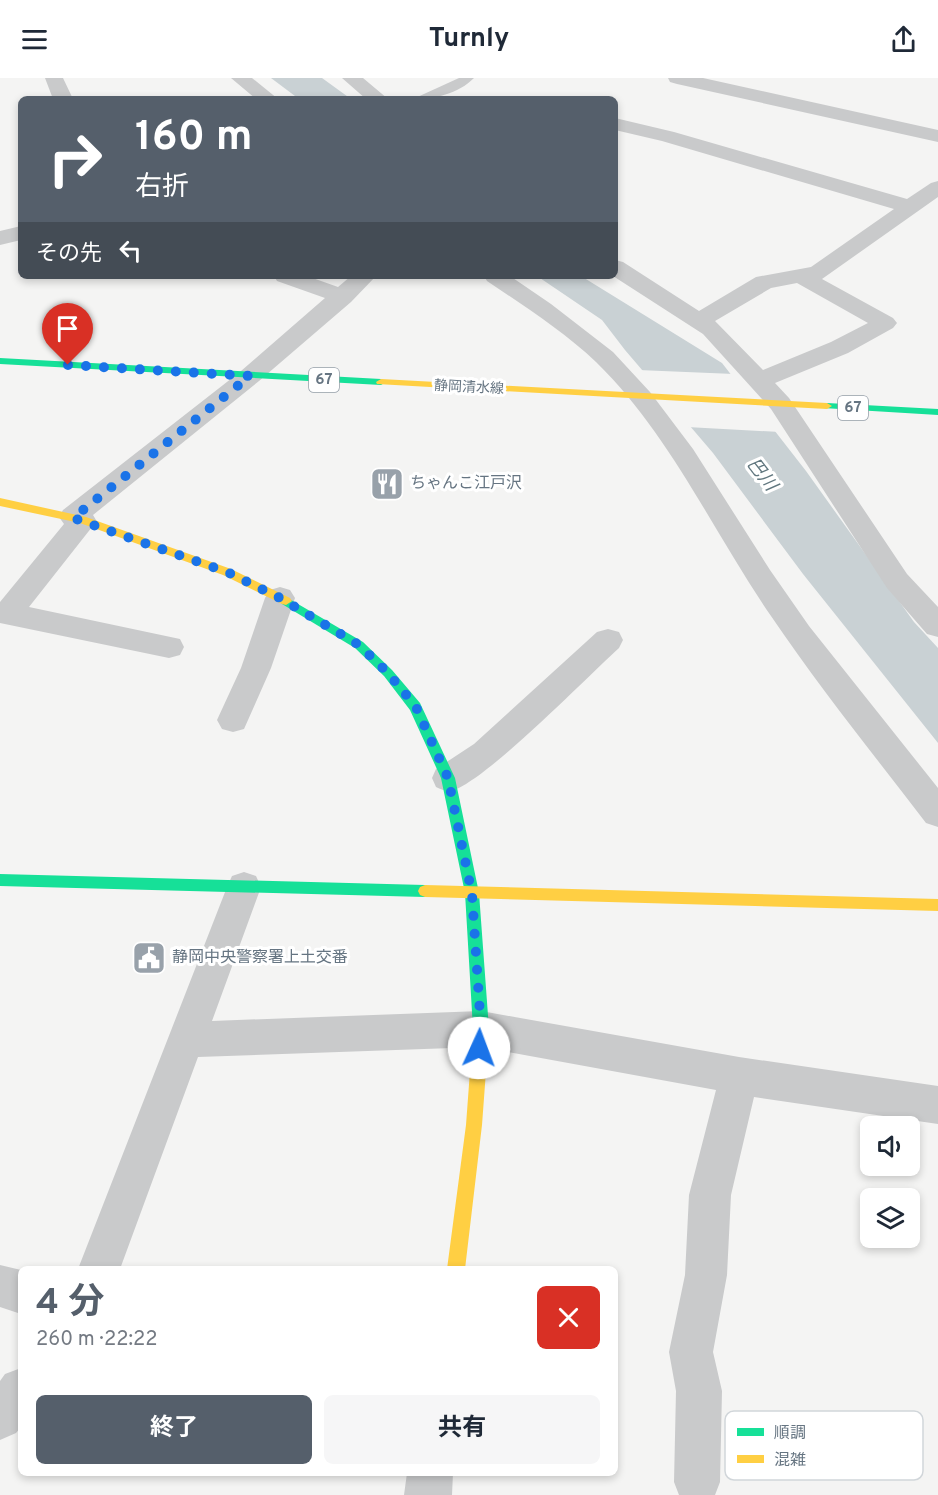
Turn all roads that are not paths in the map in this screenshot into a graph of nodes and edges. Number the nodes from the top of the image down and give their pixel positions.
1 (54, 78) edge
2 (240, 78) edge
3 (351, 78) edge
4 (468, 78) edge
5 (677, 78) edge
6 (62, 96) edge
7 (264, 96) edge
8 (374, 96) edge
9 (427, 96) edge
10 (618, 125) edge
11 (938, 136) edge
12 (938, 187) edge
13 (911, 207) junction
14 (18, 234) edge
15 (0, 238) edge
16 (618, 269) edge
17 (800, 276) junction
18 (293, 279) edge
19 (361, 279) edge
20 (499, 279) edge
21 (343, 297) junction
22 (698, 321) junction
23 (0, 361) edge
24 (250, 376) junction
25 (769, 396) junction
26 (644, 397) junction
27 (938, 412) edge
28 (0, 502) edge
29 (78, 519) junction
30 (280, 598) junction
31 (938, 626) edge
32 (608, 640) dead end
33 (169, 647) dead end
34 (233, 720) dead end
35 (448, 778) junction
36 (938, 813) edge
37 (0, 880) edge
38 (244, 887) junction
39 (472, 894) junction
40 (938, 905) edge
41 (481, 1029) junction
42 (186, 1040) junction
43 (739, 1076) junction
44 (938, 1105) edge
45 (100, 1266) edge
46 (456, 1266) edge
47 (0, 1286) edge
48 (18, 1291) edge
49 (18, 1394) edge
50 (0, 1417) edge
51 (430, 1476) edge
52 (697, 1482) dead end
53 (428, 1495) edge

1 - 6 street
2 - 7 street
3 - 8 street
4 - 9 lane
5 - 11 street
10 - 13 street
12 - 13 street
13 - 17 street
14 - 15 street
16 - 22 street
17 - 22 street
17 - 25 street
18 - 21 street
19 - 21 street
20 - 26 street
21 - 24 street
22 - 25 street
23 - 24 street, 静岡清水線 / 67
24 - 26 street, 静岡清水線 / 67
24 - 29 street
25 - 26 street, 静岡清水線 / 67
25 - 27 street, 静岡清水線 / 67
25 - 31 street
26 - 36 street
28 - 29 street
29 - 30 street
29 - 33 street
30 - 34 street
30 - 35 street
32 - 35 street
35 - 39 street
37 - 38 street
38 - 39 street
38 - 42 street
39 - 40 street
39 - 41 street
41 - 42 street
41 - 43 street
41 - 46 street
42 - 45 street
43 - 44 street
43 - 52 street
47 - 48 street
49 - 50 street
51 - 53 street

